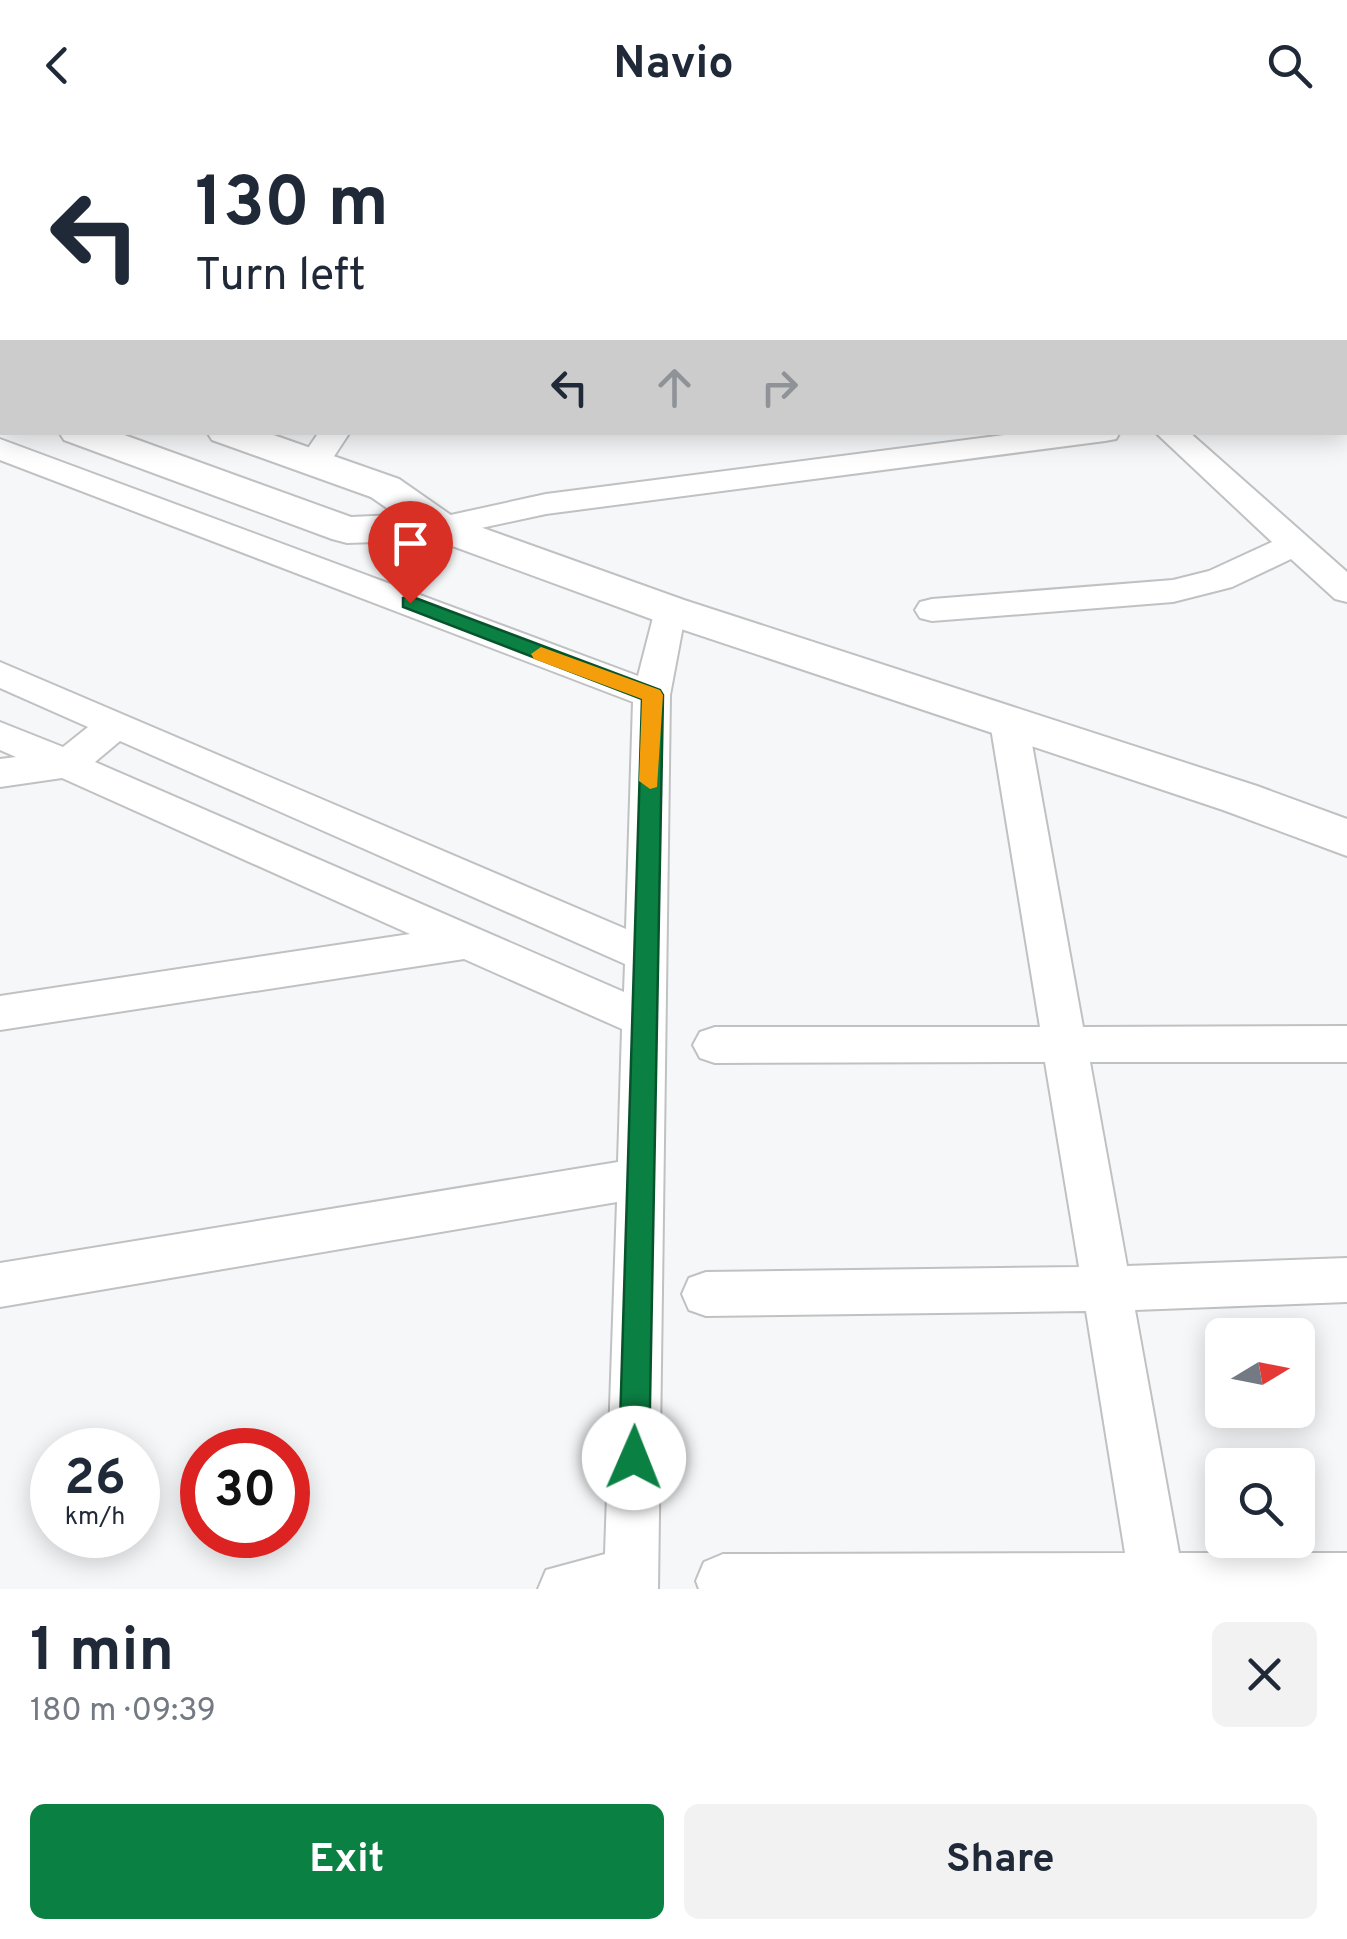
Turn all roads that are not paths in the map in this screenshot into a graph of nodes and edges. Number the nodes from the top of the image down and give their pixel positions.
1 (86, 435) edge
2 (244, 435) edge
3 (1082, 435) edge
4 (1173, 435) edge
5 (324, 448) edge
6 (0, 449) edge
7 (440, 528) junction
8 (1296, 544) junction
9 (1347, 591) edge
10 (669, 610) junction
11 (932, 610) dead end
12 (0, 674) edge
13 (652, 695) junction
14 (1009, 722) junction
15 (117, 724) junction
16 (0, 734) edge
17 (67, 764) junction
18 (0, 773) edge
19 (1347, 838) edge
20 (467, 942) junction
21 (645, 955) junction
22 (0, 1013) edge
23 (644, 1020) junction
24 (1065, 1042) junction
25 (1347, 1044) edge
26 (715, 1045) dead end
27 (640, 1178) junction
28 (1347, 1280) edge
29 (0, 1285) edge
30 (1106, 1289) junction
31 (706, 1294) dead end
32 (1347, 1580) edge
33 (723, 1581) dead end
34 (631, 1583) edge
35 (1158, 1584) edge
36 (565, 1589) edge

1 - 7 street
2 - 5 street
3 - 7 street
4 - 8 street
5 - 7 street
6 - 13 street
7 - 10 street
8 - 9 street
8 - 11 street
10 - 13 street
10 - 14 street
12 - 15 street
13 - 21 street
14 - 19 street
14 - 24 street
15 - 17 street
15 - 21 street
16 - 17 street
17 - 18 street
17 - 20 street
20 - 22 street
20 - 23 street
21 - 23 street
23 - 27 street
24 - 25 street
24 - 26 street
24 - 30 street
27 - 29 street
27 - 34 street
28 - 30 street
30 - 31 street
30 - 35 street
32 - 35 street
33 - 35 street
34 - 36 street

